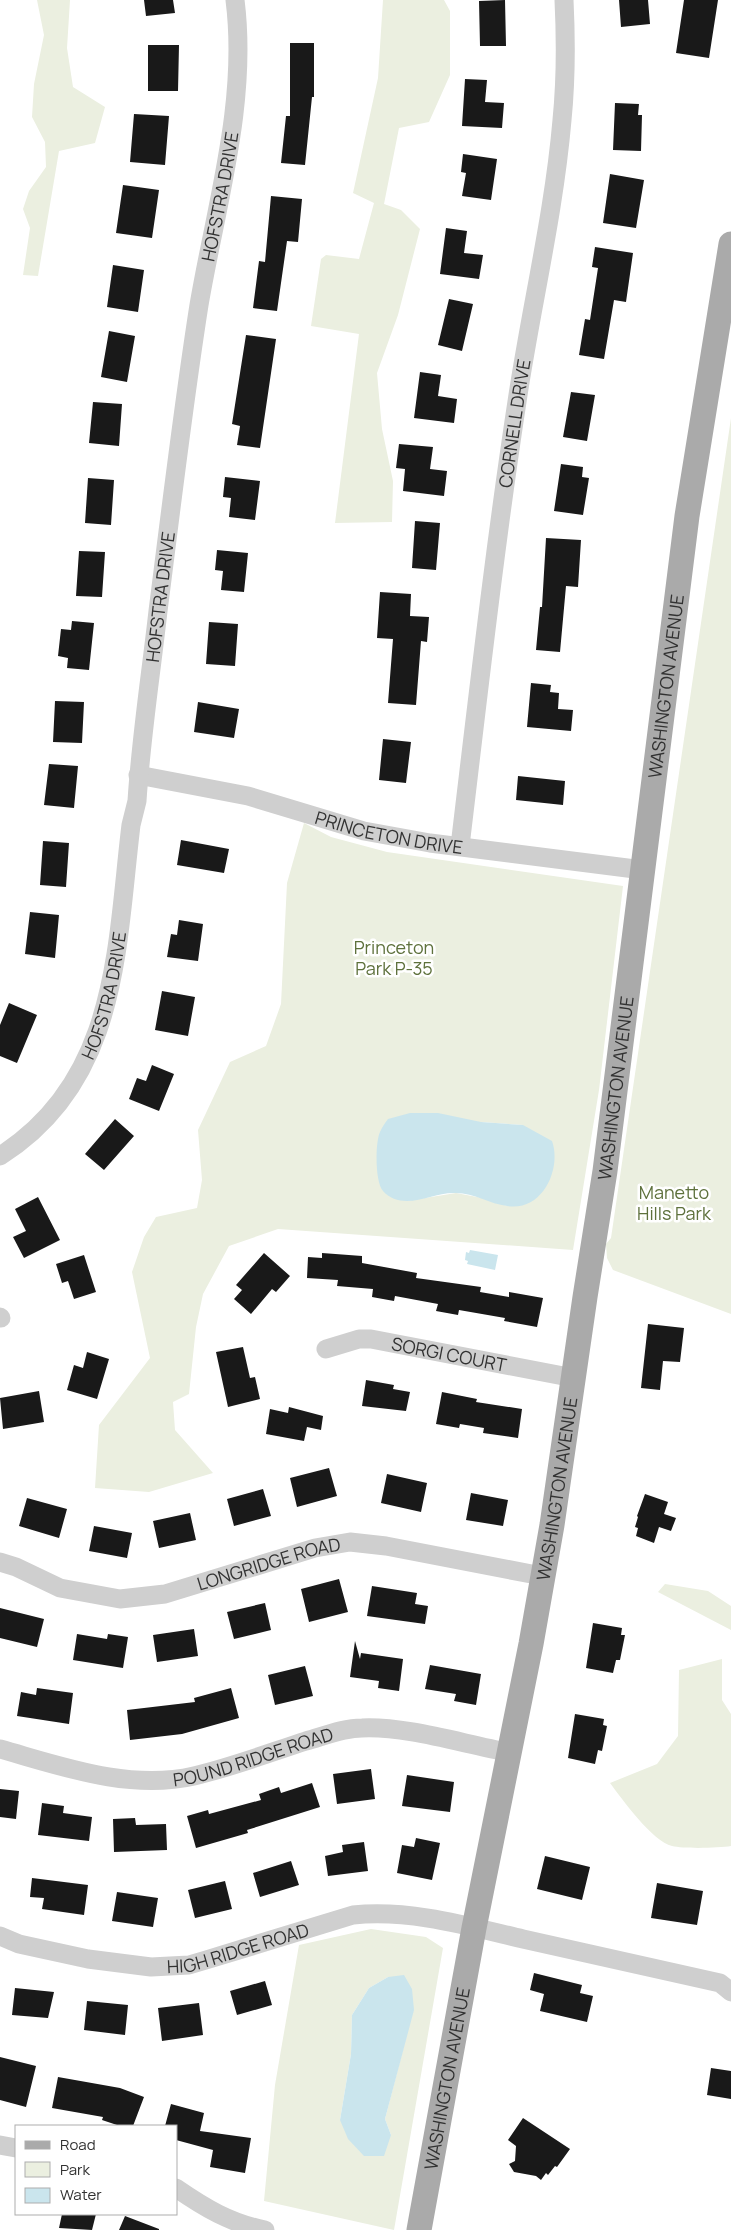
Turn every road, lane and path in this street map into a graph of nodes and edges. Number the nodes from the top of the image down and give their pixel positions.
1 (235, 0) edge
2 (564, 0) edge
3 (731, 244) edge
4 (138, 775) junction
5 (460, 846) junction
6 (643, 870) junction
7 (0, 1156) edge
8 (326, 1349) dead end
9 (574, 1378) junction
10 (0, 1562) edge
11 (542, 1576) junction
12 (0, 1749) edge
13 (508, 1752) junction
14 (474, 1928) junction
15 (0, 1936) edge
16 (731, 1992) edge
17 (0, 2144) edge
18 (15, 2148) edge
19 (178, 2189) edge
20 (265, 2230) edge
21 (419, 2230) edge

1 - 4 street, HOFSTRA DRIVE
2 - 5 street, CORNELL DRIVE
3 - 6 main road, WASHINGTON AVENUE
4 - 5 street, PRINCETON DRIVE
4 - 7 street, HOFSTRA DRIVE
5 - 6 street, PRINCETON DRIVE
6 - 9 main road, WASHINGTON AVENUE
8 - 9 street, SORGI COURT
9 - 11 main road, WASHINGTON AVENUE
10 - 11 street, LONGRIDGE ROAD
11 - 13 main road, WASHINGTON AVENUE
12 - 13 street, POUND RIDGE ROAD
13 - 14 main road, WASHINGTON AVENUE
14 - 15 street, HIGH RIDGE ROAD
14 - 16 street
14 - 21 main road, WASHINGTON AVENUE
17 - 18 street
19 - 20 street

